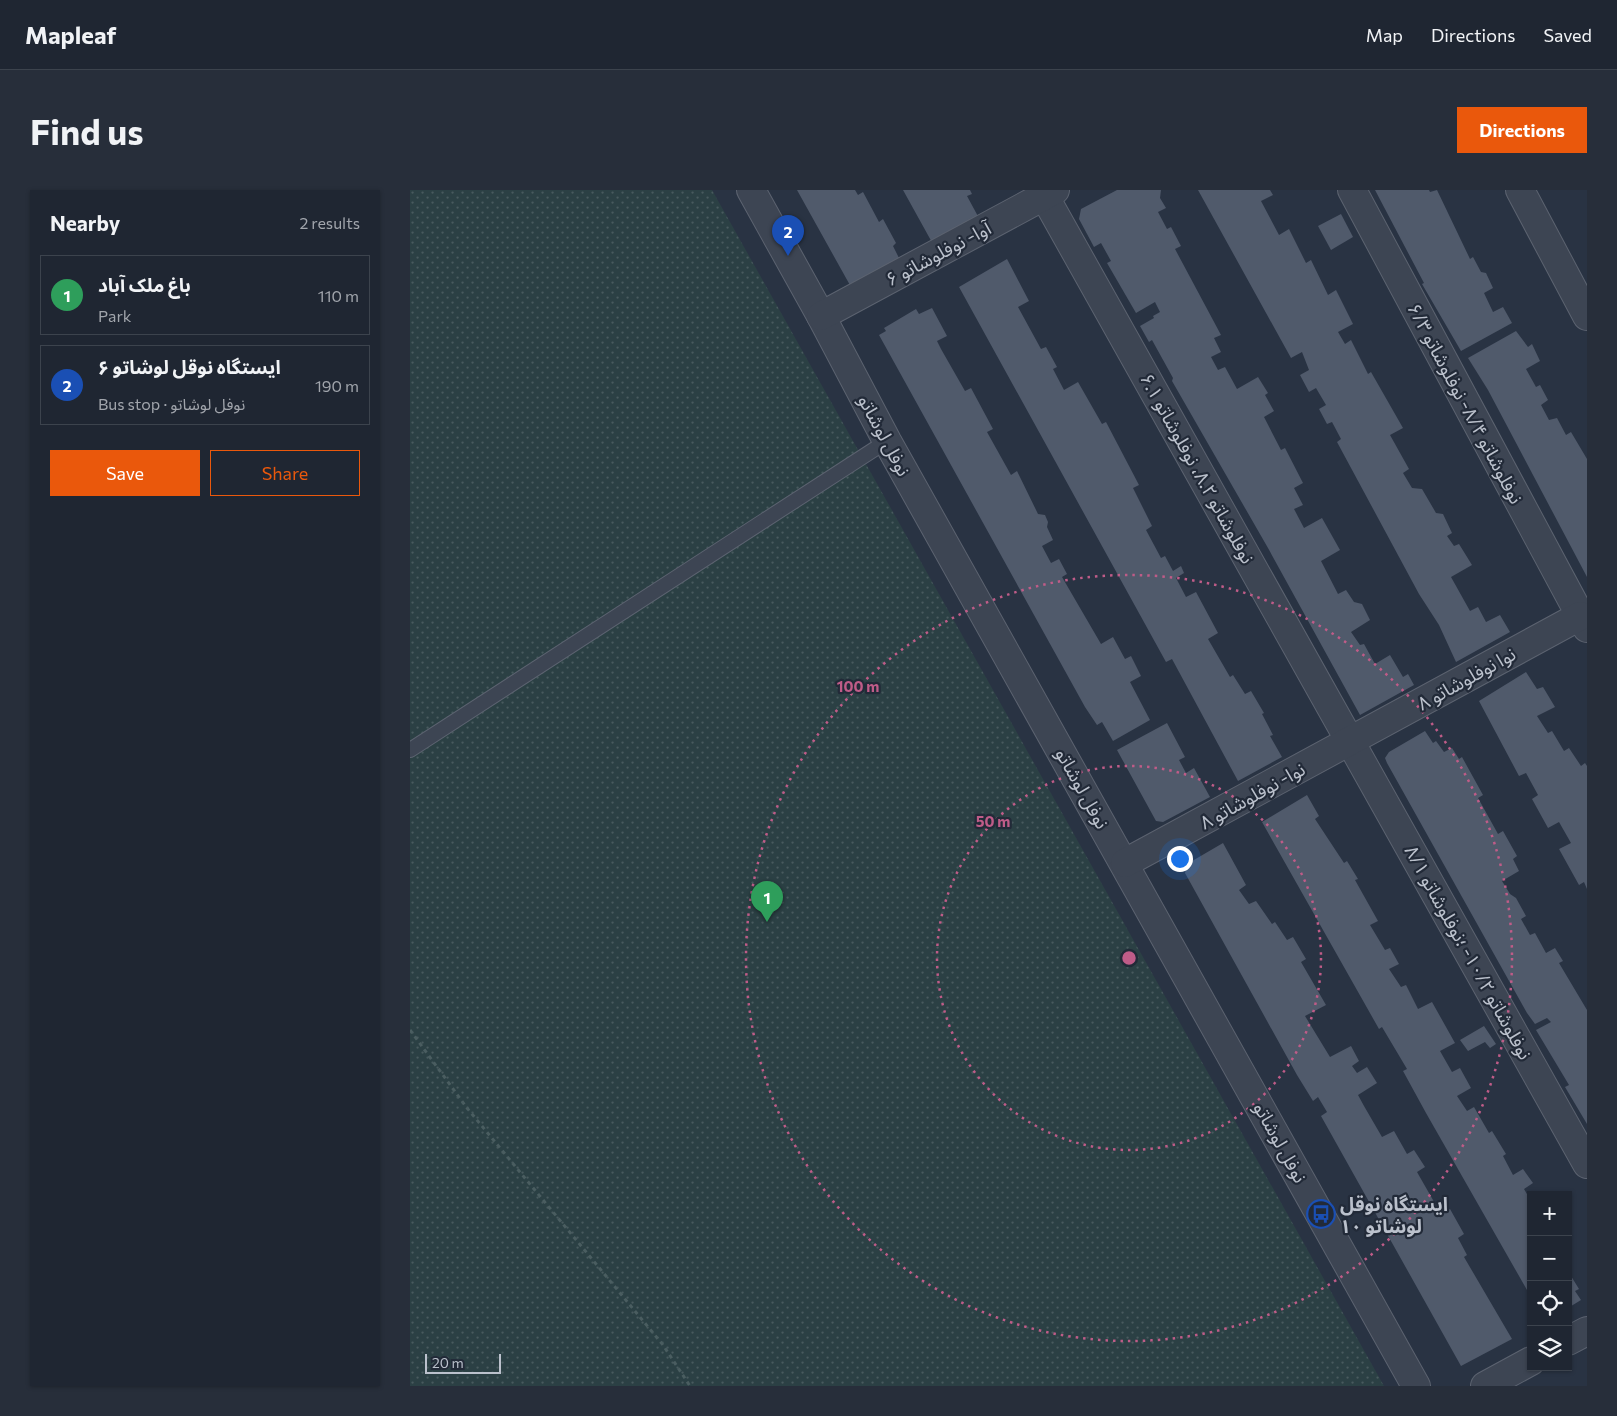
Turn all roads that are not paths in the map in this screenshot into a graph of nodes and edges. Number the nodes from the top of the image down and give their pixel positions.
1 (751, 190) edge
2 (1352, 190) edge
3 (1520, 190) edge
4 (1047, 192) edge
5 (821, 316) junction
6 (1587, 316) edge
7 (887, 441) junction
8 (1584, 622) edge
9 (1351, 740) junction
10 (410, 750) edge
11 (1126, 863) junction
12 (1587, 1164) edge
13 (1587, 1331) edge
14 (1572, 1339) edge
15 (1527, 1363) edge
16 (1416, 1386) edge
17 (1485, 1386) edge

1 - 5 street, نوفل لوشاتو
2 - 8 street, نوفلوشاتو ۸/۴- نوفلوشاتو ۶/۳
3 - 6 street
4 - 5 street, آوا- نوفلوشاتو ۶
4 - 9 street, نوفلوشاتو ۸.۲، نوفلوشاتو ۶.۱
5 - 7 street, نوفل لوشاتو
7 - 10 lane
7 - 11 street, نوفل لوشاتو
8 - 9 street, نوا نوفلوشاتو ۸
9 - 11 street, نوا- نوفلوشاتو ۸
9 - 12 street, نوفلوشاتو ۱۰/۲- ؛نوفلوشاتو ۸/۱
11 - 16 street, نوفل لوشاتو
13 - 14 street
15 - 17 street

